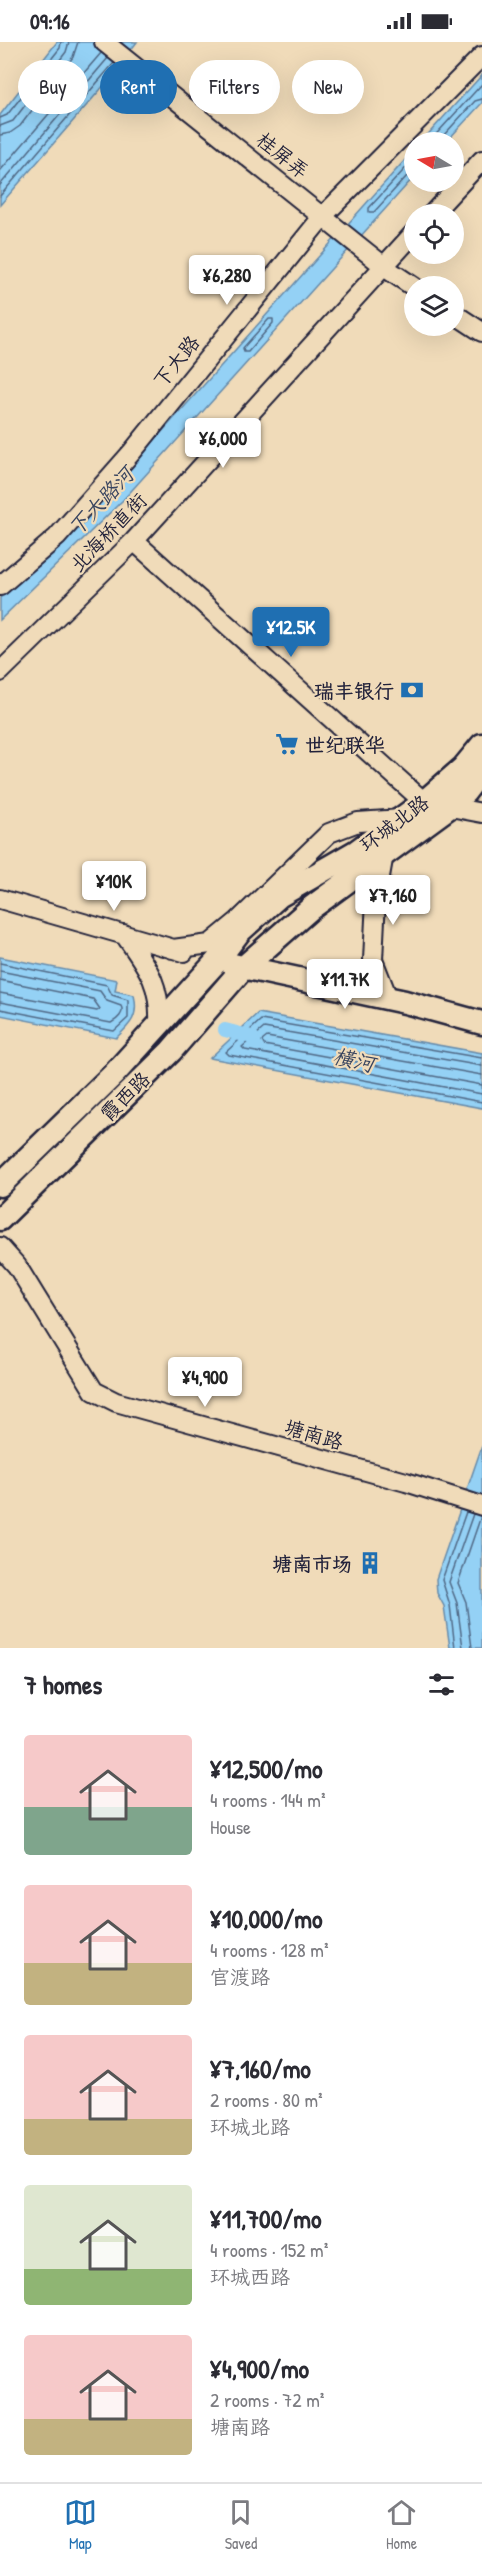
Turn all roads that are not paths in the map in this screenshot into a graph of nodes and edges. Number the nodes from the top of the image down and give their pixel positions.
1 (104, 42) edge
2 (482, 56) edge
3 (482, 160) edge
4 (441, 204) edge
5 (323, 216) junction
6 (404, 244) edge
7 (384, 265) junction
8 (404, 280) edge
9 (464, 320) edge
10 (482, 332) edge
11 (134, 541) junction
12 (0, 586) edge
13 (0, 672) edge
14 (482, 745) edge
15 (482, 770) edge
16 (424, 802) junction
17 (449, 807) junction
18 (482, 813) edge
19 (401, 819) junction
20 (384, 854) junction
21 (0, 899) edge
22 (124, 934) junction
23 (173, 949) junction
24 (217, 962) junction
25 (244, 967) junction
26 (388, 998) junction
27 (482, 1023) edge
28 (159, 1025) junction
29 (0, 1185) edge
30 (0, 1220) edge
31 (0, 1247) edge
32 (482, 1506) edge

1 - 5 street, 桂屏弄
2 - 5 street, 下大路
3 - 4 street
5 - 7 street, 桂屏弄
5 - 12 street, 下大路
6 - 7 street, 北海桥直街
7 - 8 street, 桂屏弄
7 - 11 street, 北海桥直街
9 - 10 street
11 - 13 street, 北海桥直街
11 - 16 street
14 - 16 main road, 环城北路
15 - 17 main road, 环城北路
16 - 17 street
16 - 19 main road, 环城北路
17 - 18 street
17 - 20 main road, 环城北路
19 - 23 street
19 - 24 main road, 环城北路
20 - 25 main road, 环城北路
20 - 26 street
21 - 22 street
22 - 23 street
22 - 28 street
23 - 24 street
24 - 25 main road
24 - 28 main road, 霞西路
25 - 26 main road
25 - 30 main road, 霞西路
26 - 27 main road
28 - 29 main road, 霞西路
31 - 32 street, 塘南路

